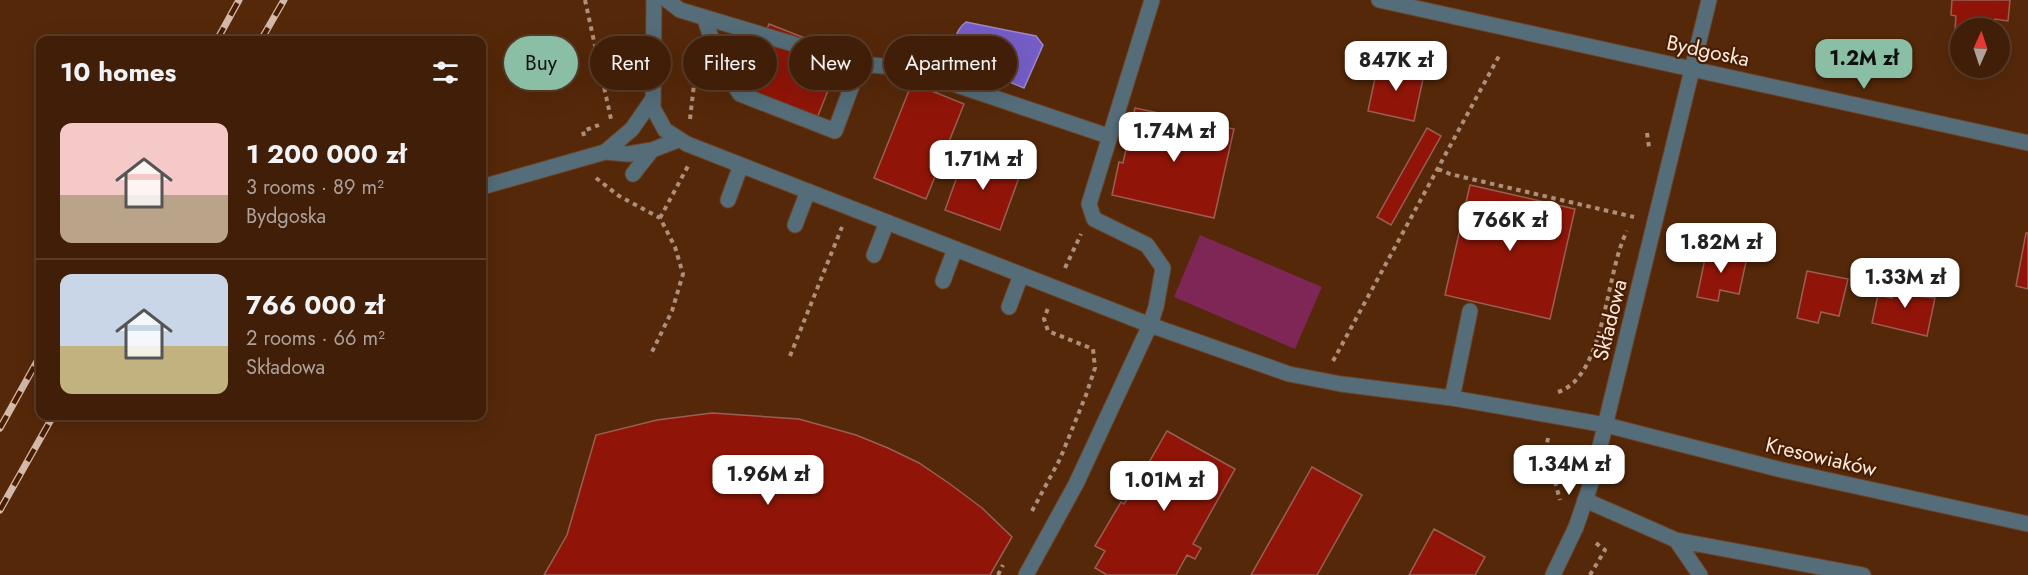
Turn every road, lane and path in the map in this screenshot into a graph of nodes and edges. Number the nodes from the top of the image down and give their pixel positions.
1 (654, 0) edge
2 (667, 0) edge
3 (1152, 0) edge
4 (1379, 0) edge
5 (1709, 0) edge
6 (680, 10) junction
7 (704, 17) junction
8 (653, 36) joint
9 (789, 43) edge
10 (1499, 56) dead end
11 (872, 65) edge
12 (1693, 69) junction
13 (652, 90) edge
14 (850, 90) edge
15 (652, 100) junction
16 (1108, 135) junction
17 (678, 140) junction
18 (2028, 142) edge
19 (698, 149) junction
20 (652, 150) junction
21 (606, 152) junction
22 (741, 165) junction
23 (1438, 169) junction
24 (633, 174) dead end
25 (486, 186) edge
26 (808, 191) junction
27 (728, 200) dead end
28 (849, 208) junction
29 (1634, 217) dead end
30 (660, 218) dead end
31 (1094, 219) junction
32 (887, 222) junction
33 (795, 225) dead end
34 (955, 249) junction
35 (874, 255) dead end
36 (1021, 275) junction
37 (943, 281) dead end
38 (1057, 288) junction
39 (1009, 307) dead end
40 (1470, 310) dead end
41 (1150, 325) junction
42 (790, 356) dead end
43 (1322, 381) junction
44 (1452, 398) junction
45 (1552, 414) junction
46 (1606, 425) junction
47 (1585, 500) junction
48 (1029, 518) dead end
49 (2028, 524) edge
50 (1576, 527) junction
51 (1676, 540) junction
52 (1008, 557) dead end
53 (1800, 569) edge
54 (998, 575) edge
55 (1026, 575) edge
56 (1553, 575) edge
57 (1590, 575) edge
58 (1701, 575) edge
59 (1863, 575) edge

1 - 8 street
2 - 6 street
3 - 16 street
4 - 12 street, Bydgoska
5 - 12 street, Składowa
6 - 7 street
6 - 8 street
7 - 9 street
7 - 14 street
10 - 23 path
11 - 16 street
12 - 18 street, Bydgoska
12 - 46 street, Składowa
13 - 15 street
15 - 17 street
15 - 21 street
16 - 31 street
17 - 19 street, Kresowiaków
17 - 20 street
19 - 22 street, Kresowiaków
19 - 30 path
20 - 21 street
20 - 24 street
21 - 25 street
22 - 26 street, Kresowiaków
22 - 27 street
23 - 29 path
23 - 43 path
26 - 28 street, Kresowiaków
26 - 33 street
28 - 32 street, Kresowiaków
28 - 42 path
31 - 38 path
31 - 41 street
32 - 34 street, Kresowiaków
32 - 35 street
34 - 36 street, Kresowiaków
34 - 37 street
36 - 38 street, Kresowiaków
36 - 39 street
38 - 41 street, Kresowiaków
38 - 48 path
40 - 44 street
41 - 43 street, Kresowiaków
41 - 55 street
43 - 44 street, Kresowiaków
44 - 45 street, Kresowiaków
45 - 46 street, Kresowiaków
45 - 50 path
46 - 47 street, Składowa
46 - 49 street, Kresowiaków
47 - 50 street, Składowa
47 - 51 street
50 - 56 street, Składowa
50 - 57 path
51 - 53 street
51 - 58 street
52 - 54 path
53 - 59 street

